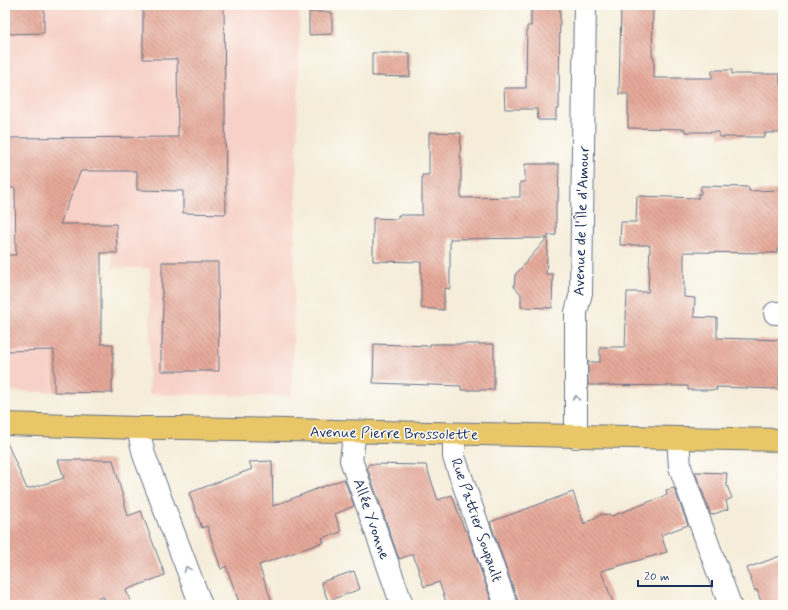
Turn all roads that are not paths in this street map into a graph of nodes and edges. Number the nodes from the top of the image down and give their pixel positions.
1 (585, 5) edge
2 (5, 424) edge
3 (138, 428) junction
4 (355, 432) junction
5 (454, 434) junction
6 (576, 437) junction
7 (678, 438) junction
8 (783, 440) edge
9 (201, 605) edge
10 (402, 605) edge
11 (506, 605) edge
12 (730, 605) edge

6 -> 1 street, Avenue de l'Île d'Amour
2 - 3 main road, Avenue Pierre Brossolette
3 - 4 main road, Avenue Pierre Brossolette
9 -> 3 street
4 - 5 main road, Avenue Pierre Brossolette
4 - 10 street, Allée Yvonne
5 - 6 main road, Avenue Pierre Brossolette
5 - 11 street, Rue Pattier Soupault
6 - 7 main road, Avenue Pierre Brossolette
7 - 8 main road, Avenue Pierre Brossolette
7 - 12 street

